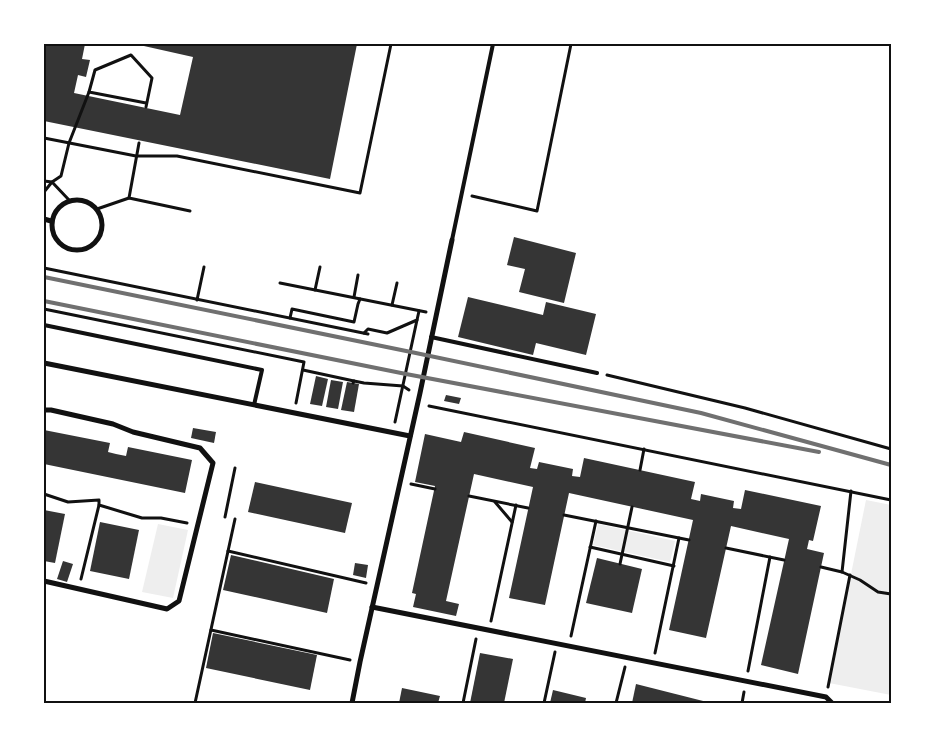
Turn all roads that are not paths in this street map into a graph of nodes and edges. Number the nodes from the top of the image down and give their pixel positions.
1 (493, 44) edge
2 (44, 220) edge
3 (52, 221) junction
4 (452, 240) joint
5 (44, 325) edge
6 (432, 337) junction
7 (44, 363) edge
8 (597, 373) road end
9 (254, 405) junction
10 (44, 410) edge
11 (410, 436) junction
12 (44, 581) edge
13 (372, 608) junction
14 (352, 703) edge
15 (832, 703) edge

1 - 4 lane
2 - 3 street
3 - 3 street
4 - 6 street
5 - 9 lane
6 - 8 lane
6 - 11 street
7 - 9 street
9 - 11 street
10 - 12 street
11 - 13 street
13 - 14 street
13 - 15 street

